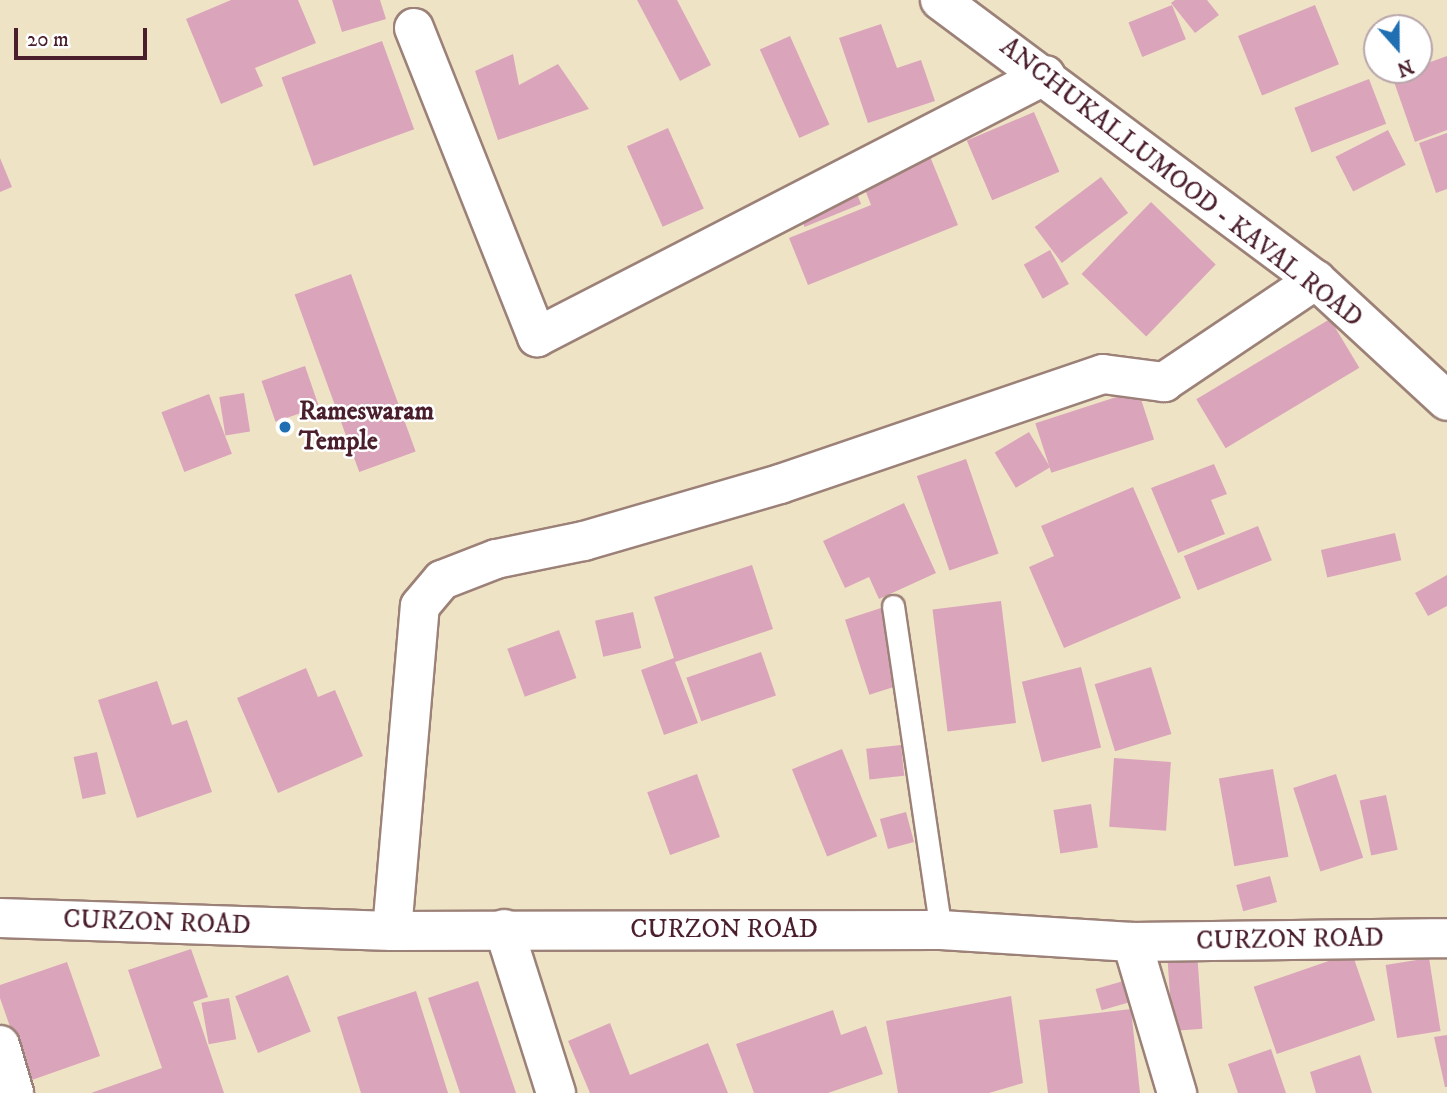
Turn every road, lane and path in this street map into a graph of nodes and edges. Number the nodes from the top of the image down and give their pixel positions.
1 (940, 0) edge
2 (414, 28) dead end
3 (1046, 75) junction
4 (1316, 280) junction
5 (1447, 401) edge
6 (893, 606) dead end
7 (0, 918) edge
8 (503, 929) junction
9 (941, 930) junction
10 (392, 931) junction
11 (1447, 938) edge
12 (1132, 942) junction
13 (0, 1045) edge
14 (14, 1093) edge
15 (556, 1093) edge
16 (1177, 1093) edge

1 - 3 street, ANCHUKALLUMOOD - KAVAL ROAD
2 - 3 street
3 - 4 street, ANCHUKALLUMOOD - KAVAL ROAD
4 - 5 street, ANCHUKALLUMOOD - KAVAL ROAD
4 - 10 street
6 - 9 lane
7 - 10 street, CURZON ROAD
8 - 9 street, CURZON ROAD
8 - 10 street, CURZON ROAD
8 - 15 street
9 - 12 street, CURZON ROAD
11 - 12 street, CURZON ROAD
12 - 16 street
13 - 14 street

